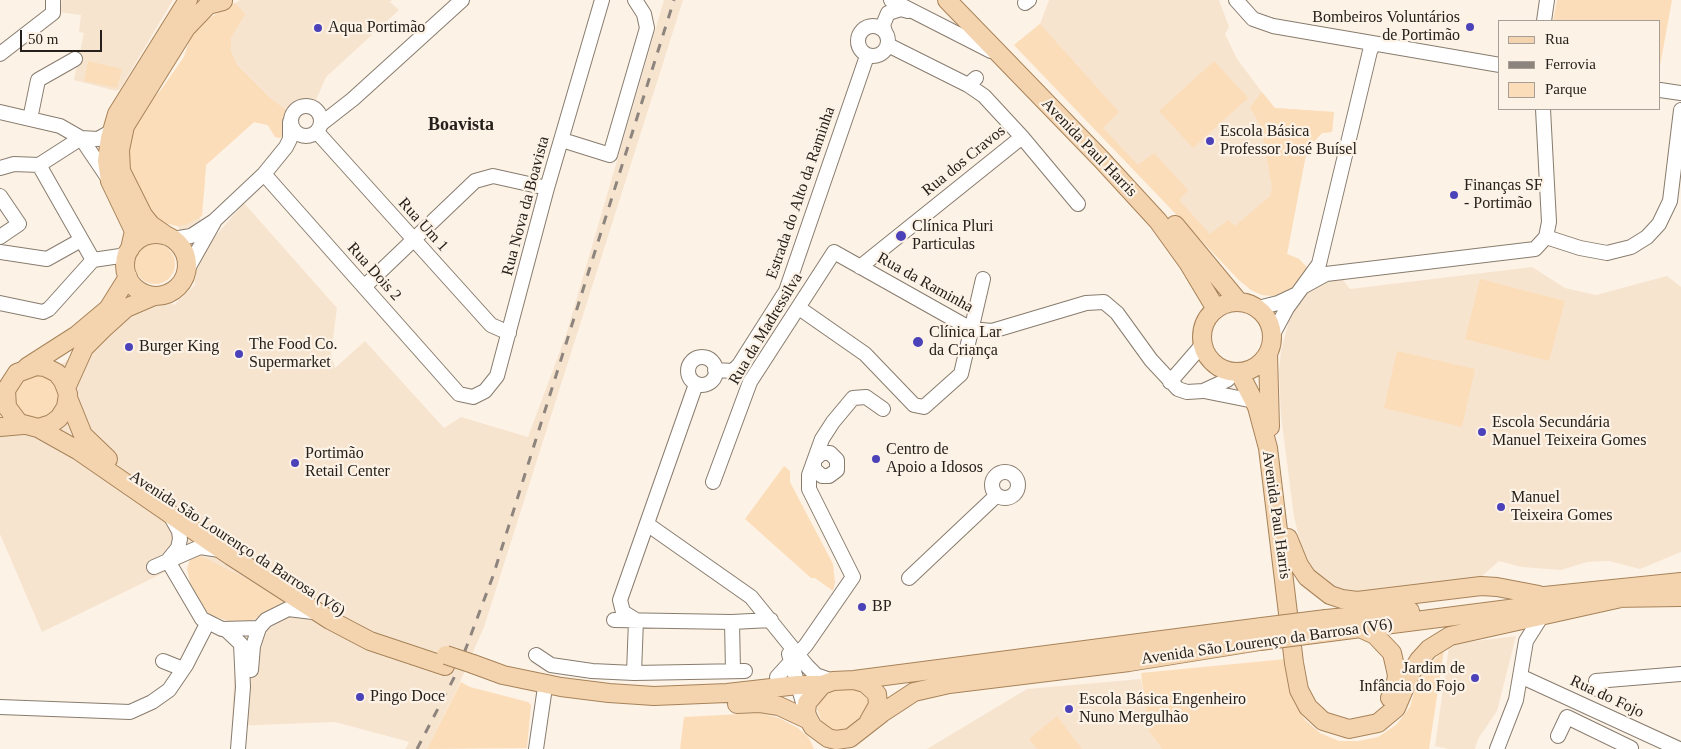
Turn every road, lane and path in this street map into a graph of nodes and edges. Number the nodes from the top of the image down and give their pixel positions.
1 (53, 0) edge
2 (188, 0) edge
3 (205, 0) edge
4 (462, 0) edge
5 (602, 0) edge
6 (635, 0) edge
7 (882, 0) edge
8 (892, 0) edge
9 (948, 0) edge
10 (962, 0) edge
11 (1236, 0) edge
12 (1547, 0) edge
13 (225, 1) edge
14 (915, 12) junction
15 (1544, 20) edge
16 (871, 26) junction
17 (886, 39) junction
18 (1372, 47) junction
19 (0, 54) edge
20 (868, 56) junction
21 (75, 59) dead end
22 (1498, 64) edge
23 (1011, 67) junction
24 (1498, 71) edge
25 (1661, 82) edge
26 (1681, 85) edge
27 (1661, 90) edge
28 (1681, 93) edge
29 (353, 99) junction
30 (314, 108) junction
31 (1543, 110) edge
32 (1681, 110) edge
33 (0, 112) edge
34 (30, 119) junction
35 (290, 122) junction
36 (112, 131) junction
37 (316, 131) junction
38 (1022, 137) junction
39 (82, 138) junction
40 (562, 140) junction
41 (40, 165) junction
42 (0, 168) edge
43 (264, 174) junction
44 (110, 181) junction
45 (547, 188) junction
46 (0, 196) edge
47 (1078, 204) dead end
48 (214, 221) junction
49 (0, 237) edge
50 (1546, 237) junction
51 (170, 238) junction
52 (81, 240) junction
53 (413, 240) junction
54 (130, 250) junction
55 (0, 252) edge
56 (1323, 253) junction
57 (112, 258) junction
58 (93, 260) junction
59 (860, 267) junction
60 (187, 270) junction
61 (1345, 272) junction
62 (127, 274) junction
63 (983, 279) dead end
64 (364, 287) junction
65 (1300, 290) junction
66 (154, 296) junction
67 (1238, 301) junction
68 (0, 303) edge
69 (799, 308) junction
70 (1258, 308) junction
71 (1216, 309) junction
72 (971, 329) junction
73 (509, 333) junction
74 (1272, 336) junction
75 (1203, 344) junction
76 (1268, 354) junction
77 (1151, 360) junction
78 (1186, 361) junction
79 (26, 368) junction
80 (715, 370) junction
81 (1237, 372) junction
82 (1170, 382) junction
83 (696, 384) junction
84 (4, 389) edge
85 (1203, 391) junction
86 (67, 393) junction
87 (459, 394) joint
88 (1254, 401) junction
89 (883, 409) dead end
90 (31, 426) junction
91 (0, 427) edge
92 (713, 482) dead end
93 (997, 495) dead end
94 (169, 514) junction
95 (647, 524) junction
96 (1288, 538) junction
97 (224, 551) junction
98 (168, 561) junction
99 (154, 567) dead end
100 (908, 578) dead end
101 (1681, 582) edge
102 (1544, 596) junction
103 (1681, 597) edge
104 (1621, 598) junction
105 (318, 613) junction
106 (1544, 614) junction
107 (614, 620) dead end
108 (636, 620) junction
109 (772, 620) junction
110 (208, 622) junction
111 (732, 622) junction
112 (1324, 626) junction
113 (259, 628) junction
114 (226, 629) junction
115 (1362, 629) junction
116 (783, 634) junction
117 (1261, 634) junction
118 (536, 655) dead end
119 (794, 658) junction
120 (446, 660) junction
121 (163, 661) dead end
122 (470, 668) junction
123 (183, 669) junction
124 (251, 670) dead end
125 (634, 672) junction
126 (1681, 674) edge
127 (1520, 676) junction
128 (777, 677) junction
129 (854, 680) junction
130 (828, 683) junction
131 (798, 685) junction
132 (1597, 689) dead end
133 (760, 691) junction
134 (544, 694) junction
135 (0, 707) edge
136 (809, 720) junction
137 (1642, 732) junction
138 (1558, 736) dead end
139 (859, 737) edge
140 (1630, 748) edge
141 (238, 749) edge
142 (536, 749) edge
143 (826, 749) edge
144 (1497, 749) edge
145 (1679, 749) edge

1 - 19 street
2 - 36 main road
3 - 13 main road
4 - 29 street
5 - 40 street, Rua Nova da Boavista
6 - 40 street
7 - 16 street
8 - 14 street
9 - 23 main road, Avenida Paul Harris
10 - 67 main road, Avenida Paul Harris
11 - 18 street
12 - 15 street
13 - 51 main road
14 - 17 street
14 - 23 street
16 - 17 street
16 - 20 street
17 - 20 street
17 - 38 street
18 - 22 street
18 - 24 street
18 - 56 street
20 - 80 street, Estrada do Alto da Raminha
21 - 34 street
23 - 71 main road, Avenida Paul Harris
25 - 26 street
27 - 28 street
29 - 30 street
29 - 37 street
30 - 35 street
30 - 37 street
31 - 50 street
32 - 50 street
33 - 34 street
34 - 39 street
35 - 37 street
35 - 43 street
36 - 39 street
36 - 44 main road
37 - 43 street
37 - 53 street, Rua Um 1
38 - 47 street, Rua dos Cravos
38 - 59 street, Rua dos Cravos
39 - 41 street
39 - 44 street
40 - 45 street, Rua Nova da Boavista
41 - 42 street
41 - 52 street
43 - 48 street
43 - 64 street, Rua Dois 2
44 - 54 main road
45 - 53 street
45 - 73 street, Rua Nova da Boavista
46 - 49 street
48 - 51 street
48 - 60 street
50 - 61 street
51 - 54 main road
51 - 60 main road
52 - 55 street
52 - 58 street
53 - 64 street
53 - 73 street, Rua Um 1
54 - 57 street
54 - 62 main road
56 - 61 street
56 - 65 street
57 - 58 street
57 - 62 street
58 - 68 street
59 - 69 street, Rua da Madressilva
59 - 72 street, Rua da Raminha
60 - 66 main road
61 - 65 street
62 - 66 main road
62 - 79 main road
63 - 72 street
64 - 87 street, Rua Dois 2
65 - 70 street
65 - 74 street
66 - 86 main road
67 - 70 main road
67 - 71 main road
69 - 72 street
69 - 92 street, Rua da Madressilva
70 - 74 main road
71 - 75 main road
72 - 77 street, Rua da Raminha
73 - 87 street, Rua Nova da Boavista
74 - 76 main road
75 - 78 street
75 - 81 main road
76 - 81 main road
76 - 96 main road, Avenida Paul Harris
77 - 78 street
77 - 82 street
78 - 82 street
79 - 84 main road
79 - 86 main road
80 - 83 street
80 - 83 street
81 - 85 street
81 - 88 main road, Avenida Paul Harris
82 - 85 street
83 - 95 street
84 - 90 main road
85 - 88 street
86 - 90 main road
86 - 120 main road, Avenida São Lourenço da Barrosa (V6)
88 - 106 main road, Avenida Paul Harris
89 - 119 street
90 - 91 main road
90 - 94 main road, Avenida São Lourenço da Barrosa (V6)
93 - 100 street
94 - 97 main road, Avenida São Lourenço da Barrosa (V6)
94 - 98 street
95 - 108 street
95 - 109 street
96 - 102 main road
96 - 115 main road
97 - 98 street
97 - 105 main road, Avenida São Lourenço da Barrosa (V6)
98 - 99 street
98 - 110 street
101 - 102 main road, Avenida São Lourenço da Barrosa (V6)
102 - 112 main road, Avenida São Lourenço da Barrosa (V6)
103 - 104 main road, Avenida São Lourenço da Barrosa (V6)
104 - 106 main road, Avenida Paul Harris
104 - 115 main road, Avenida São Lourenço da Barrosa (V6)
105 - 113 street
105 - 120 main road, Avenida São Lourenço da Barrosa (V6)
106 - 127 street
107 - 108 street
108 - 111 street
108 - 125 street
109 - 111 street
109 - 116 street
110 - 114 street
110 - 123 street
111 - 125 street
112 - 115 main road, Avenida São Lourenço da Barrosa (V6)
112 - 117 main road, Avenida São Lourenço da Barrosa (V6), bridge
113 - 114 street
113 - 124 street
114 - 141 street
116 - 119 street
116 - 128 street
117 - 129 main road, Avenida São Lourenço da Barrosa (V6)
117 - 139 main road, Avenida São Lourenço da Barrosa (V6)
118 - 125 street
119 - 128 street
119 - 130 street
119 - 131 street
120 - 122 main road, Avenida São Lourenço da Barrosa (V6), bridge
121 - 123 street
122 - 133 main road, Avenida São Lourenço da Barrosa (V6)
122 - 134 main road, Avenida São Lourenço da Barrosa (V6)
123 - 135 street
126 - 132 street
127 - 137 street, Rua do Fojo
127 - 144 street
128 - 133 street
129 - 130 main road, Avenida São Lourenço da Barrosa (V6)
129 - 139 main road
130 - 131 main road, Avenida São Lourenço da Barrosa (V6)
130 - 136 main road
131 - 133 main road, Avenida São Lourenço da Barrosa (V6)
131 - 136 street
134 - 136 main road, Avenida São Lourenço da Barrosa (V6)
134 - 142 street
136 - 139 main road, Avenida São Lourenço da Barrosa (V6)
136 - 143 street
137 - 140 street
137 - 145 street, Rua do Fojo
138 - 140 street

